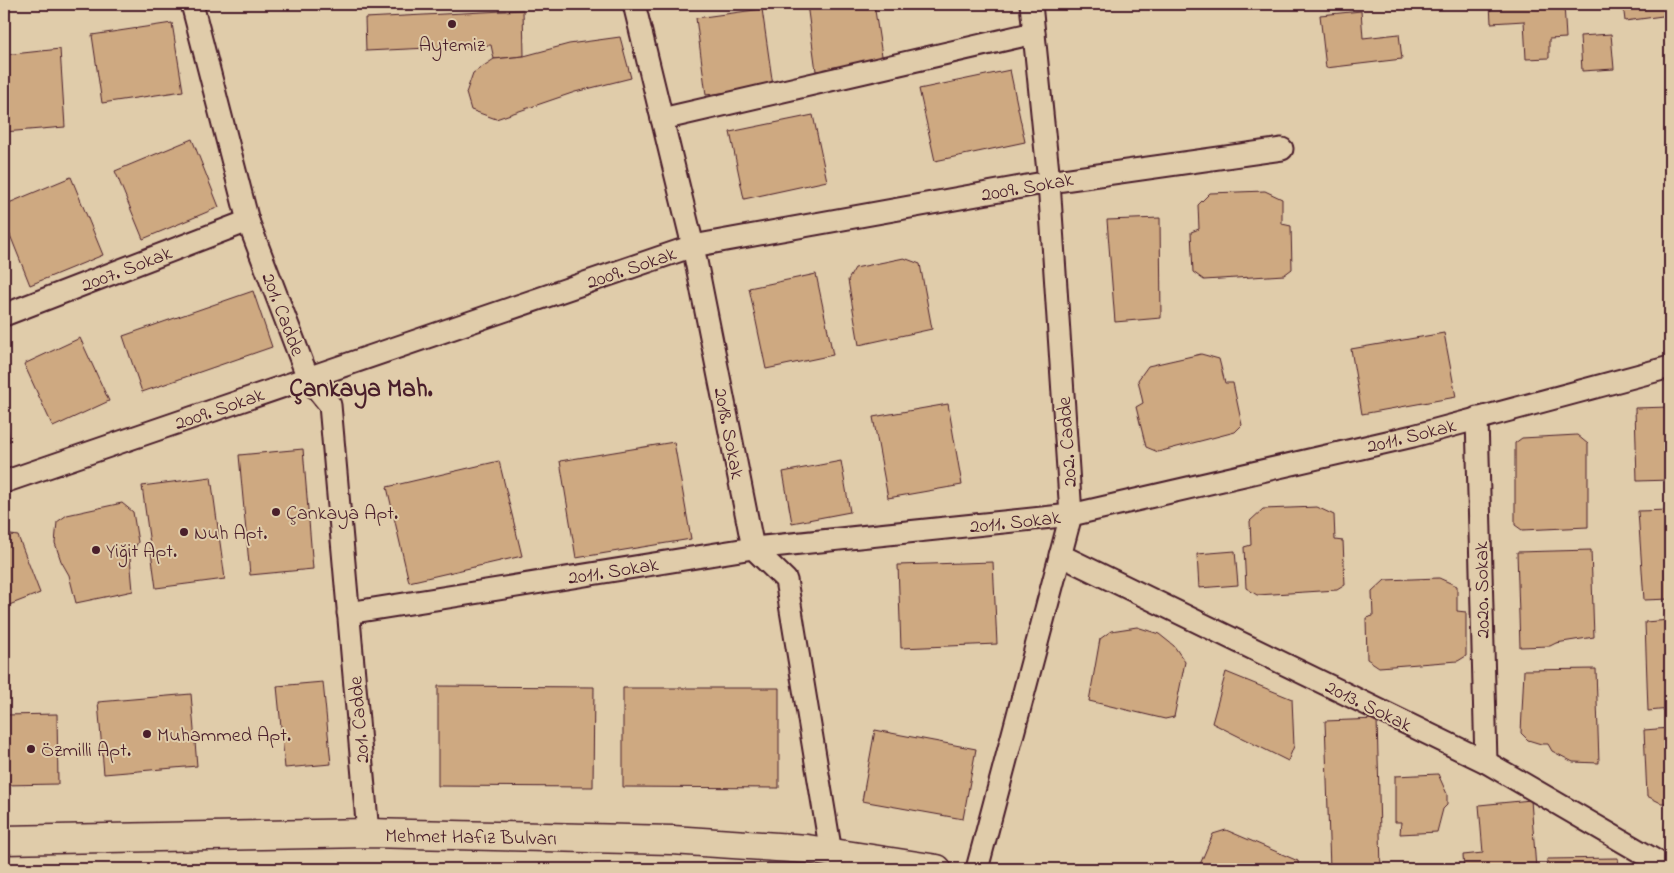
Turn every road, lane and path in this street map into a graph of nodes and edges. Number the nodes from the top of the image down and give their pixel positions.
1 (192, 4) edge
2 (634, 4) edge
3 (1031, 4) edge
4 (1034, 33) junction
5 (662, 119) junction
6 (1282, 149) dead end
7 (1049, 182) junction
8 (248, 221) junction
9 (693, 246) junction
10 (4, 315) edge
11 (1670, 367) edge
12 (308, 378) junction
13 (1477, 418) junction
14 (4, 482) edge
15 (1071, 515) junction
16 (753, 548) junction
17 (1060, 555) junction
18 (348, 613) junction
19 (1486, 762) junction
20 (368, 833) junction
21 (4, 840) edge
22 (831, 853) junction
23 (937, 869) edge
24 (977, 869) edge
25 (1670, 869) edge

1 - 8 street, 201. Cadde
2 - 5 street, 2018. Sokak
3 - 4 street, 202. Cadde
4 - 5 street
4 - 7 street, 202. Cadde
5 - 9 street, 2018. Sokak
6 - 7 street, 2009. Sokak
7 - 9 street, 2009. Sokak
7 - 15 street, 202. Cadde
8 - 10 street, 2007. Sokak
8 - 12 street, 201. Cadde
9 - 12 street, 2009. Sokak
9 - 16 street, 2018. Sokak
11 - 13 street, 2011. Sokak
12 - 14 street, 2009. Sokak
12 - 18 street, 201. Cadde
13 - 15 street, 2011. Sokak
13 - 19 street, 2020. Sokak
15 - 16 street, 2011. Sokak
15 - 17 street, 202. Cadde
16 - 18 street, 2011. Sokak
16 - 22 street
17 - 19 street, 2013. Sokak
17 - 24 street, 202. Cadde
18 - 20 street, 201. Cadde
19 - 25 street, 2013. Sokak
20 - 21 main road, Mehmet Hafız Bulvarı
20 - 22 main road, Mehmet Hafız Bulvarı
22 - 23 main road, Mehmet Hafız Bulvarı

